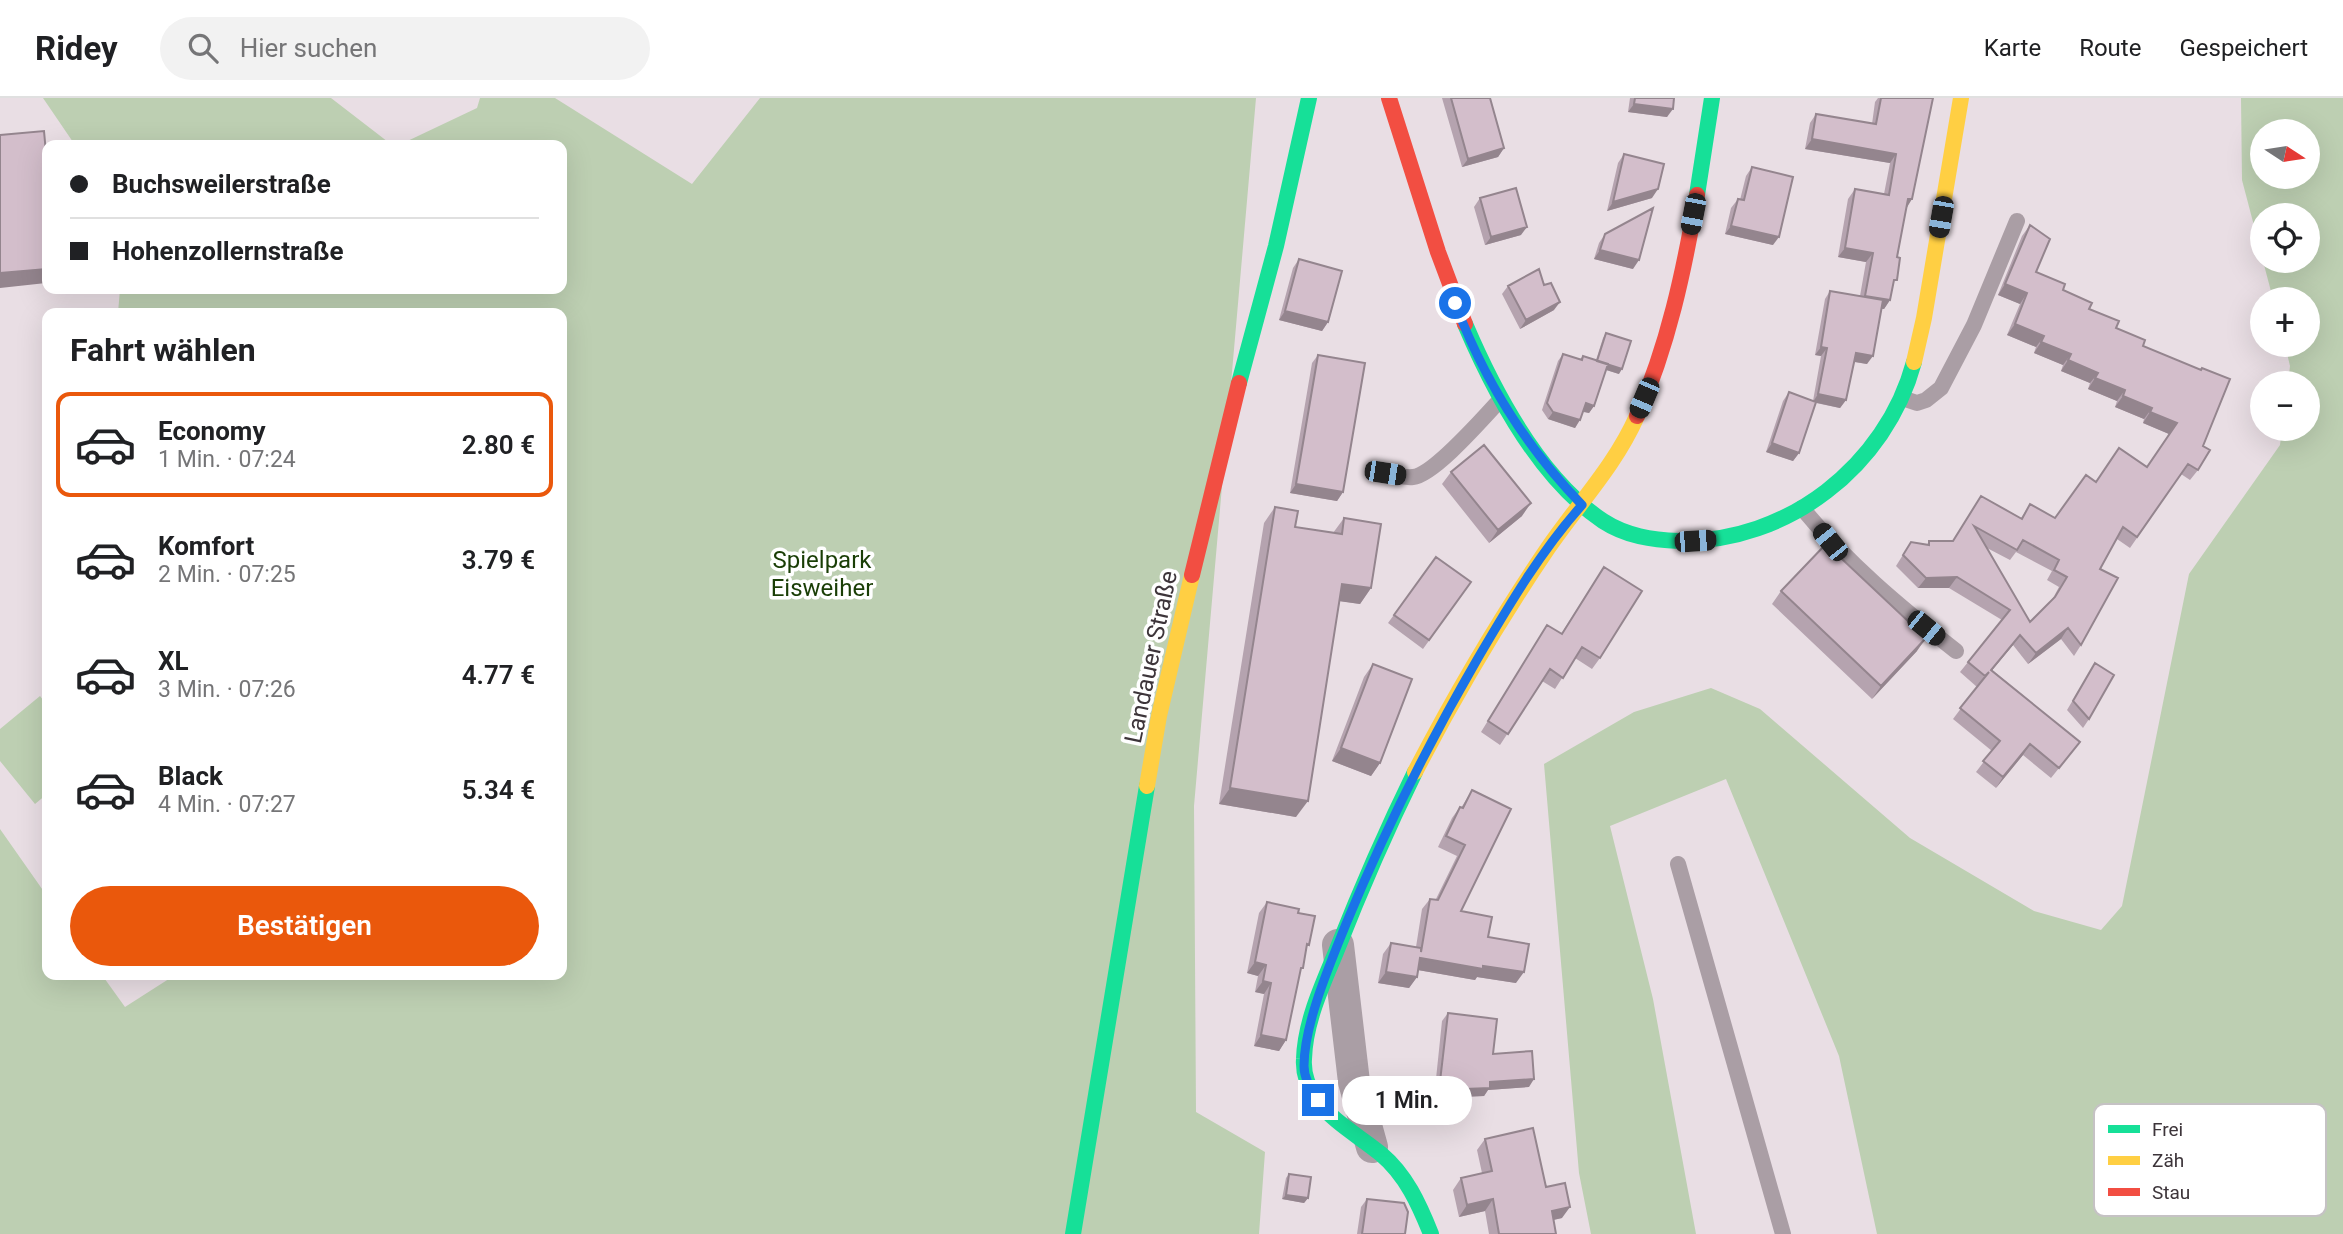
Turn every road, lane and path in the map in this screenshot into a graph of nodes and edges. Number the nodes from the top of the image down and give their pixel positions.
1 (1309, 98) edge
2 (1389, 98) edge
3 (1712, 98) edge
4 (1961, 98) edge
5 (2017, 221) dead end
6 (1902, 398) junction
7 (1500, 400) junction
8 (1385, 473) dead end
9 (1582, 505) junction
10 (1802, 508) junction
11 (1956, 651) dead end
12 (1678, 864) dead end
13 (1338, 945) junction
14 (1372, 1147) junction
15 (1073, 1234) edge
16 (1431, 1234) edge
17 (1783, 1234) edge

1 - 15 street, Landauer Straße
2 - 7 street
3 - 9 street
4 - 6 street
5 - 6 lane
6 - 10 street
7 - 8 lane
7 - 9 street
9 - 10 street
9 - 13 street
10 - 11 lane
12 - 17 lane
13 - 14 street
13 - 14 street
14 - 16 street

